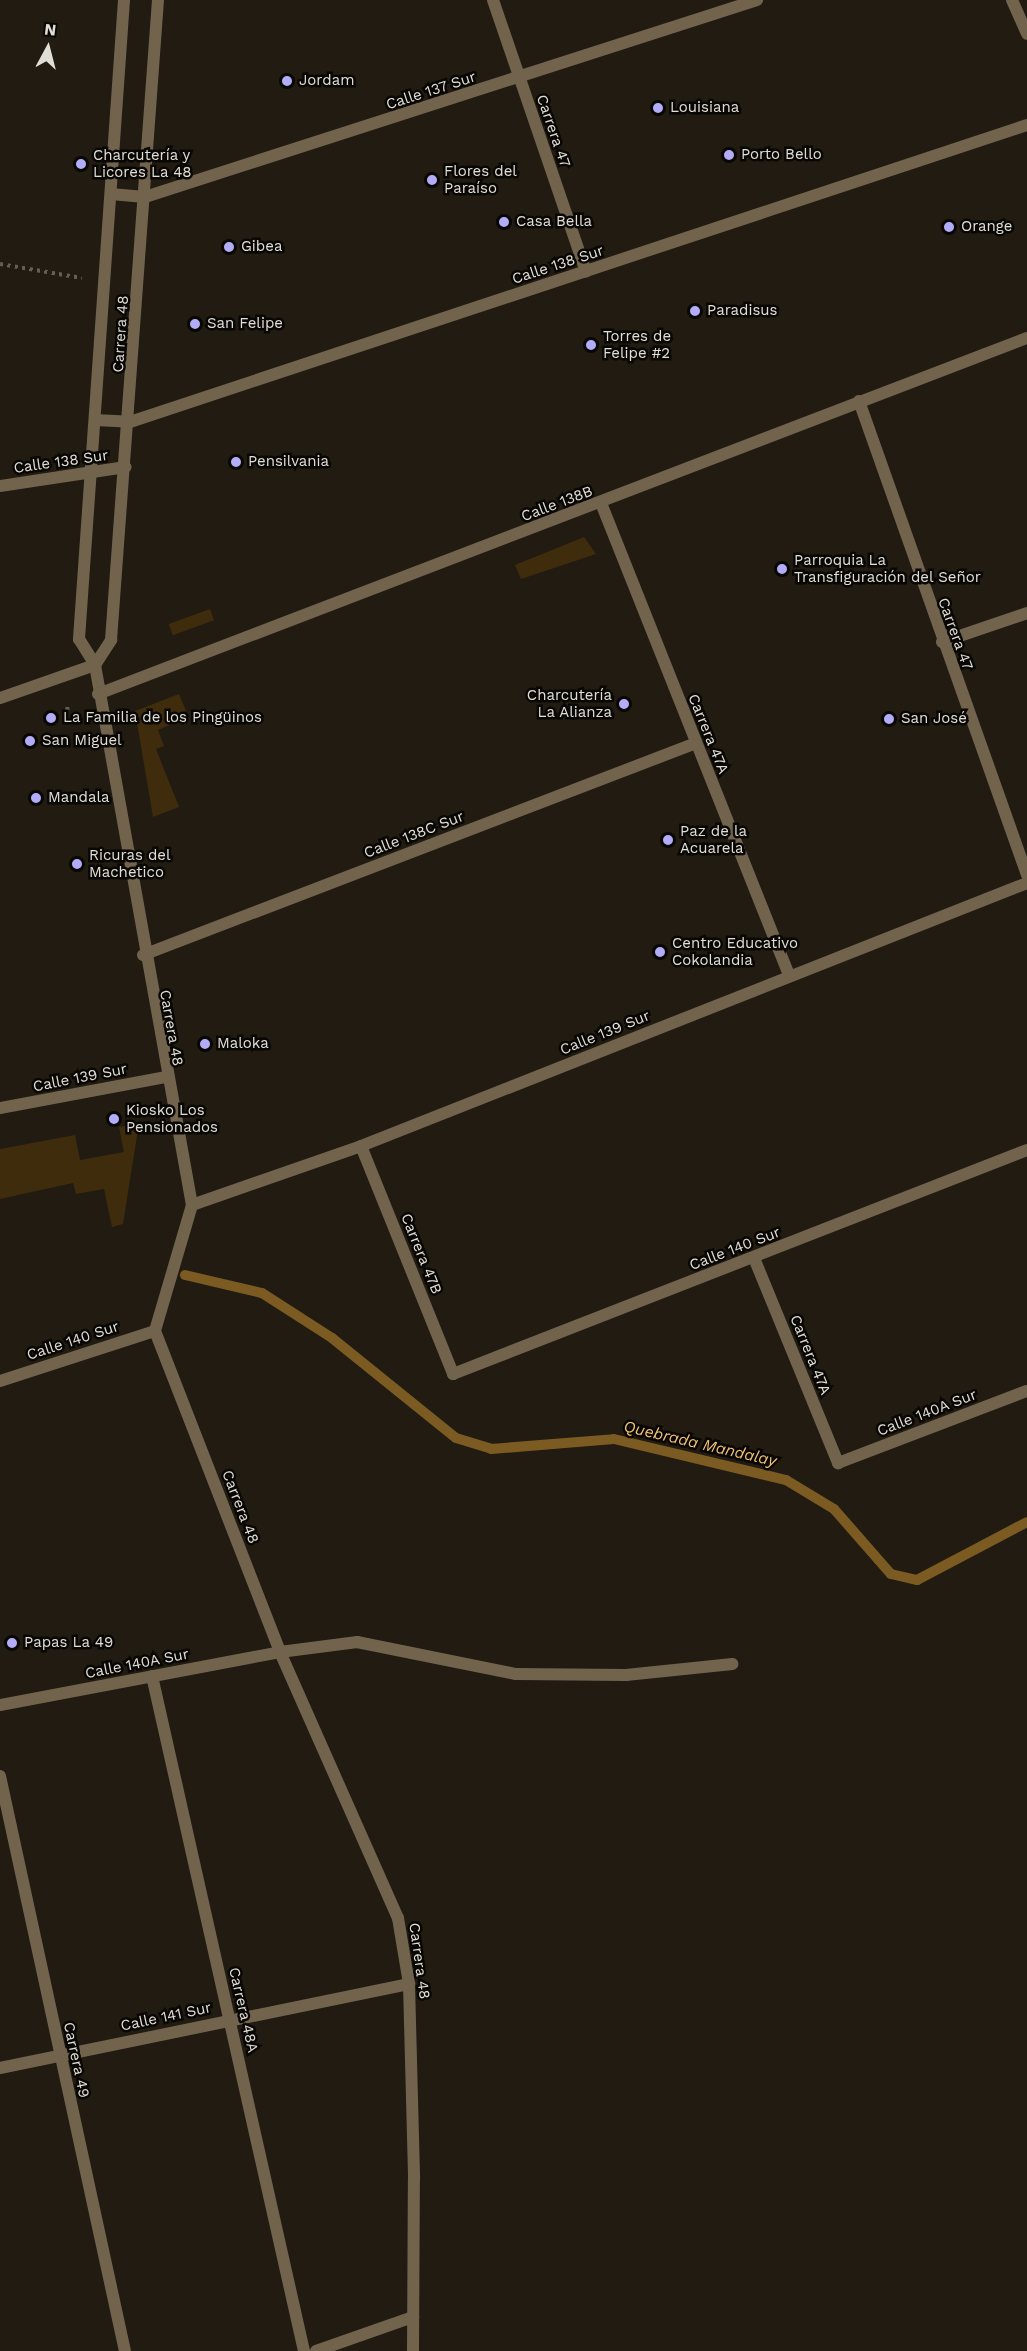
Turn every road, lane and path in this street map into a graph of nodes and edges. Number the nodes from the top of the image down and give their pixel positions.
1 (124, 0) edge
2 (158, 0) edge
3 (493, 0) edge
4 (757, 0) edge
5 (1012, 0) edge
6 (1027, 34) edge
7 (519, 78) junction
8 (1027, 124) edge
9 (111, 195) junction
10 (145, 197) junction
11 (0, 264) edge
12 (586, 272) junction
13 (86, 279) dead end
14 (1027, 338) edge
15 (859, 401) junction
16 (95, 420) junction
17 (130, 422) junction
18 (126, 467) junction
19 (91, 472) junction
20 (0, 486) edge
21 (601, 503) junction
22 (1027, 613) edge
23 (942, 642) junction
24 (95, 665) junction
25 (98, 694) junction
26 (0, 698) edge
27 (696, 743) junction
28 (1027, 875) edge
29 (1027, 883) edge
30 (143, 954) junction
31 (789, 975) junction
32 (165, 1077) junction
33 (0, 1108) edge
34 (360, 1146) junction
35 (1027, 1150) edge
36 (192, 1205) junction
37 (754, 1258) junction
38 (155, 1330) junction
39 (453, 1374) joint
40 (0, 1381) edge
41 (1027, 1391) edge
42 (838, 1463) joint
43 (280, 1652) junction
44 (732, 1664) dead end
45 (153, 1676) junction
46 (0, 1705) edge
47 (0, 1776) edge
48 (410, 1984) junction
49 (230, 2019) junction
50 (59, 2055) junction
51 (0, 2068) edge
52 (413, 2317) junction
53 (125, 2351) edge
54 (304, 2351) edge
55 (315, 2351) edge
56 (412, 2351) edge

1 - 9 street, Carrera 48
2 - 10 street, Carrera 48
3 - 7 street, Carrera 47
4 - 7 street, Calle 137 Sur
5 - 6 street
7 - 10 street, Calle 137 Sur
7 - 12 street, Carrera 47
8 - 12 street, Calle 138 Sur
9 - 10 street, Calle 137 Sur
9 - 16 street, Carrera 48
10 - 17 street, Carrera 48
11 - 13 path
12 - 17 street, Calle 138 Sur
14 - 15 street, Calle 138B
15 - 21 street, Calle 138B
15 - 23 street, Carrera 47
16 - 17 street, Calle 138 Sur
16 - 19 street, Carrera 48
17 - 18 street, Carrera 48
18 - 19 street, Calle 138 Sur
18 - 24 street, Carrera 48
19 - 20 street, Calle 138 Sur
19 - 24 street, Carrera 48
21 - 25 street, Calle 138B
21 - 27 street, Carrera 47A
22 - 23 street
23 - 28 street, Carrera 47
24 - 25 street, Carrera 48
24 - 26 street
25 - 30 street, Carrera 48
27 - 30 street, Calle 138C Sur
27 - 31 street, Carrera 47A
29 - 31 street, Calle 139 Sur
30 - 32 street, Carrera 48
31 - 34 street, Calle 139 Sur
32 - 33 street, Calle 139 Sur
32 - 36 street, Carrera 48
34 - 36 street, Calle 139 Sur
34 - 39 street, Carrera 47B
35 - 37 street, Calle 140 Sur
36 - 38 street, Carrera 48
37 - 39 street, Calle 140 Sur
37 - 42 street, Carrera 47A
38 - 40 street, Calle 140 Sur
38 - 43 street, Carrera 48
41 - 42 street, Calle 140A Sur
43 - 44 street, Calle 140A Sur
43 - 45 street, Calle 140A Sur
43 - 48 street, Carrera 48
45 - 46 street, Calle 140A Sur
45 - 49 street, Carrera 48A
47 - 50 street, Carrera 49
48 - 49 street, Calle 141 Sur
48 - 52 street, Carrera 48
49 - 50 street, Calle 141 Sur
49 - 54 street, Carrera 48A
50 - 51 street, Calle 141 Sur
50 - 53 street, Carrera 49
52 - 55 street
52 - 56 street, Carrera 48

